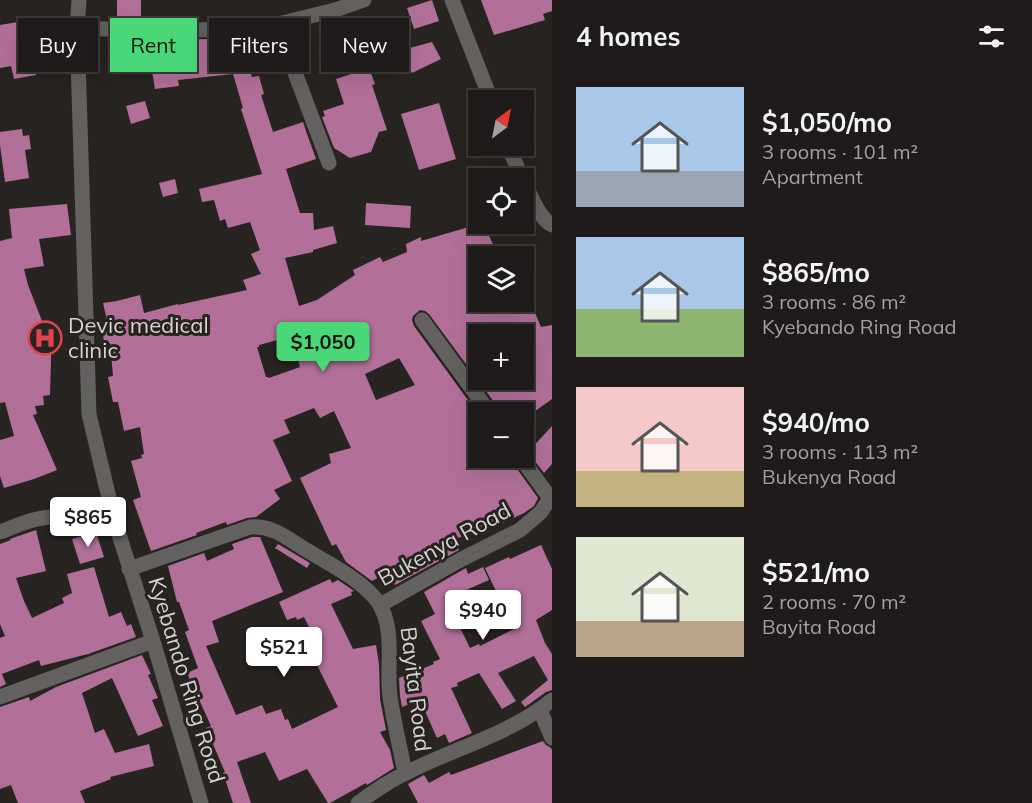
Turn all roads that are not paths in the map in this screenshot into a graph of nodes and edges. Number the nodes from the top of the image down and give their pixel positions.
1 (79, 0) edge
2 (364, 0) edge
3 (453, 0) edge
4 (78, 18) edge
5 (304, 18) edge
6 (98, 29) edge
7 (209, 30) edge
8 (78, 72) edge
9 (295, 72) edge
10 (487, 90) edge
11 (329, 163) dead end
12 (534, 202) edge
13 (552, 225) edge
14 (422, 320) dead end
15 (482, 402) edge
16 (529, 468) edge
17 (551, 497) edge
18 (114, 519) junction
19 (0, 532) edge
20 (129, 569) junction
21 (380, 605) junction
22 (153, 641) junction
23 (0, 697) edge
24 (546, 705) edge
25 (552, 738) edge
26 (405, 773) junction
27 (201, 803) edge
28 (358, 803) edge

1 - 4 street, Kyebando Ring Road
2 - 5 street
3 - 10 street
6 - 7 street
8 - 18 street, Kyebando Ring Road
9 - 11 street
12 - 13 street
14 - 15 street
16 - 17 street
17 - 21 street, Bukenya Road
18 - 19 street
18 - 20 street, Kyebando Ring Road
20 - 21 street, Bayita Road
20 - 22 street, Kyebando Ring Road
21 - 26 street, Bayita Road
22 - 23 street
22 - 27 street, Kyebando Ring Road
24 - 25 street
24 - 26 street
26 - 28 street

